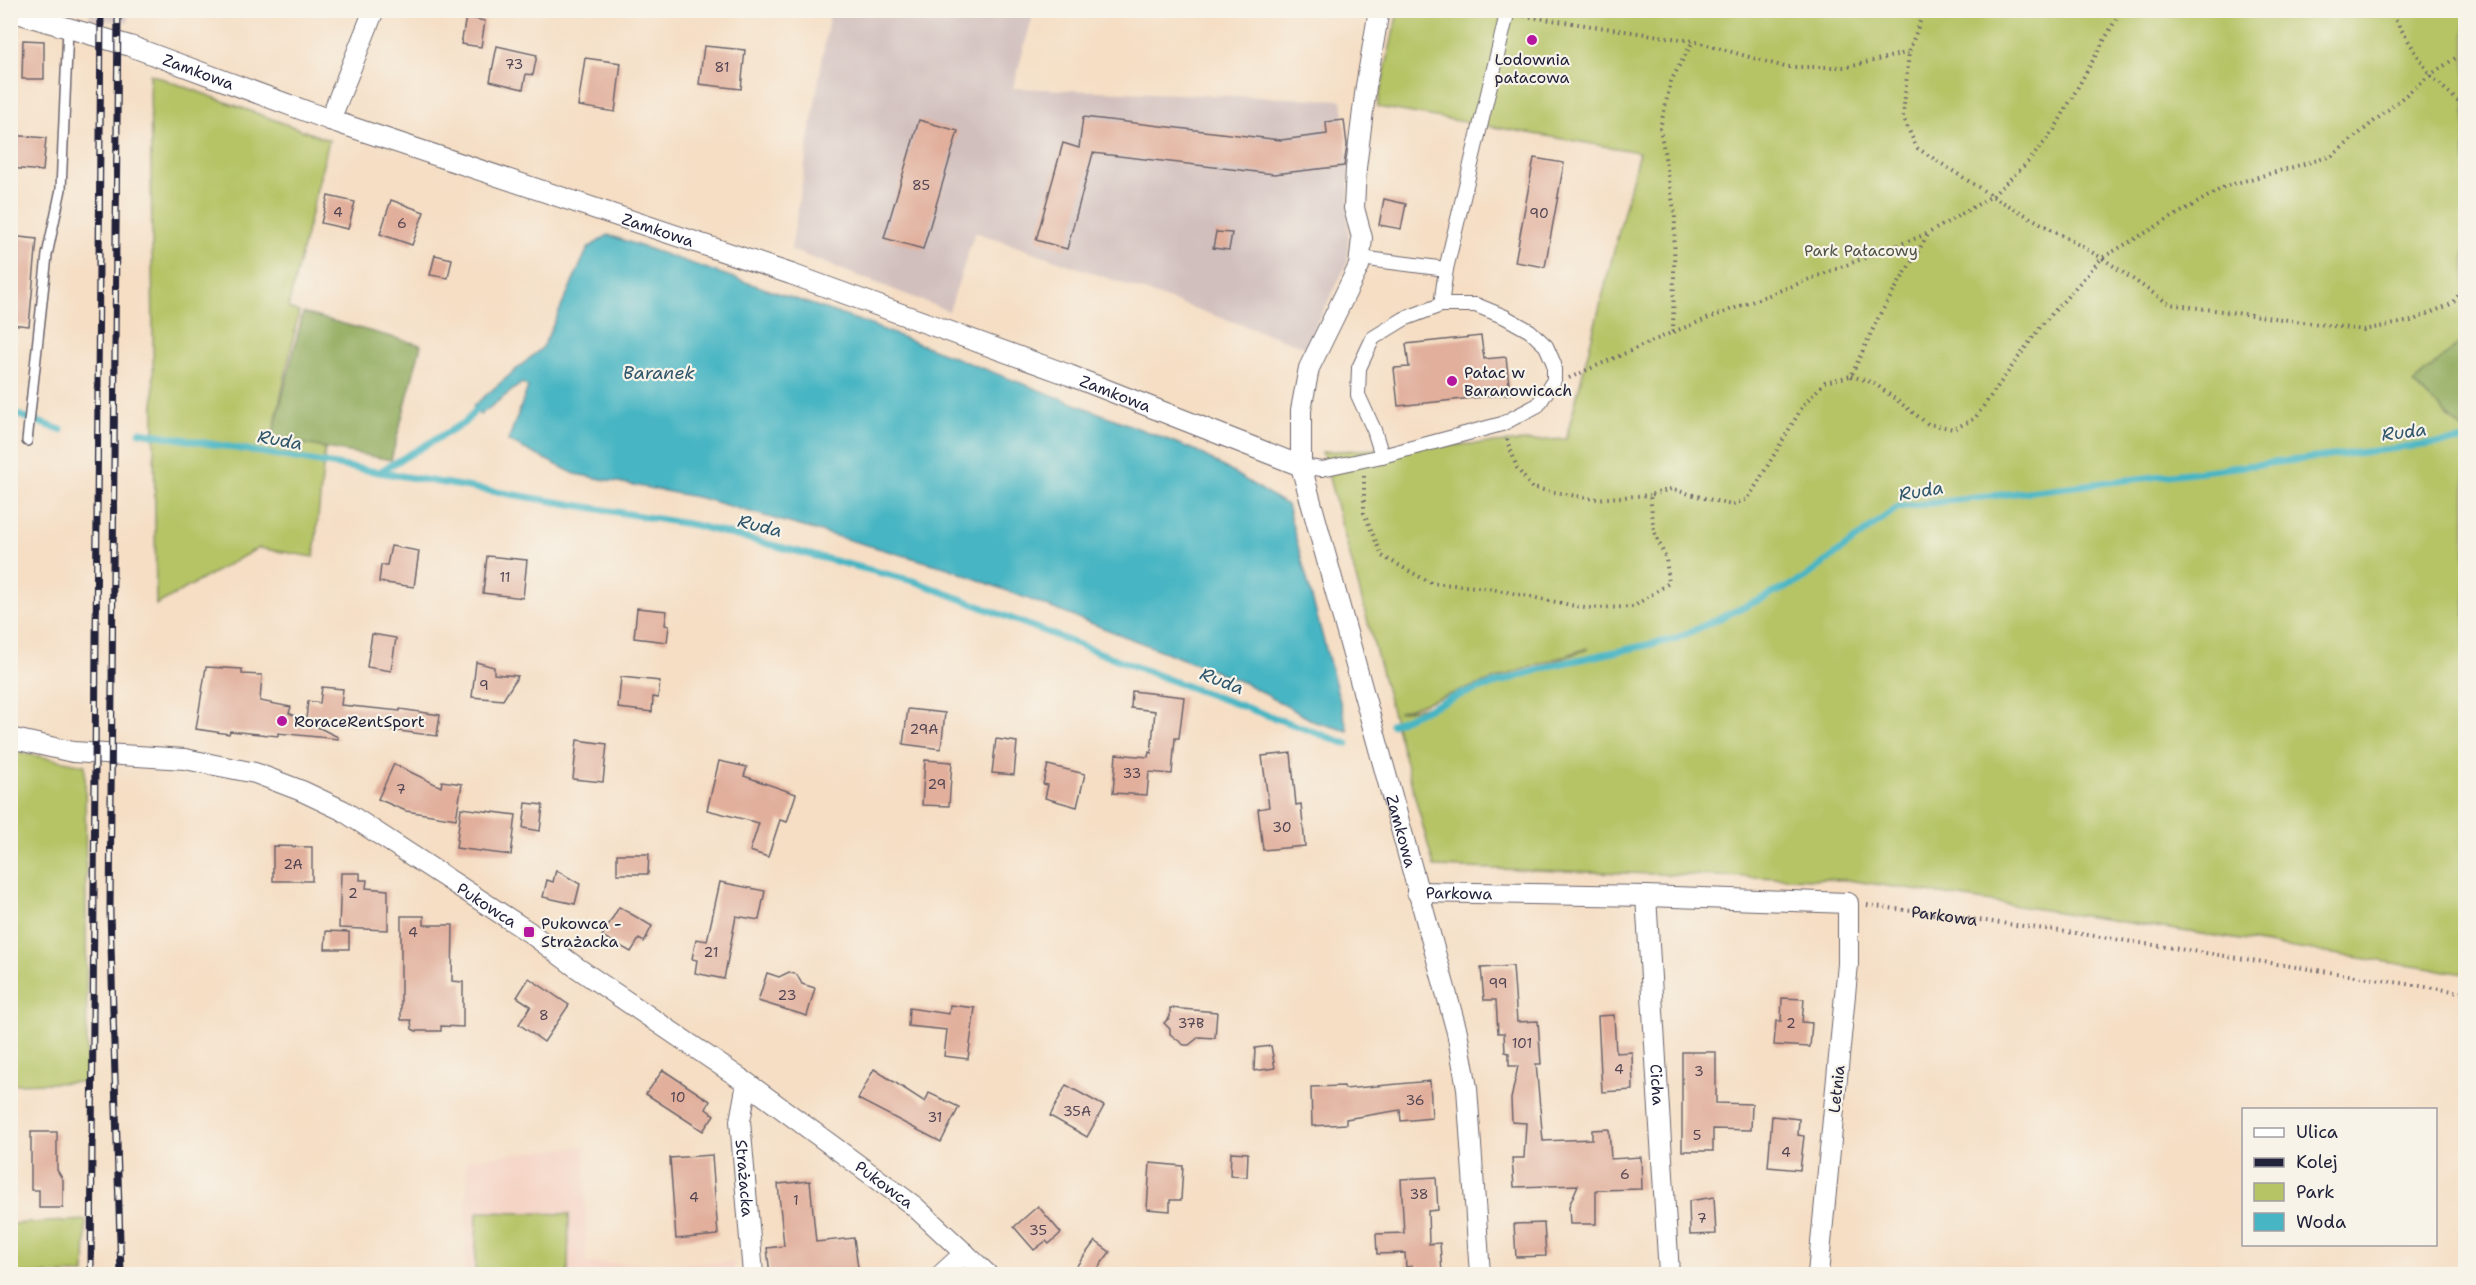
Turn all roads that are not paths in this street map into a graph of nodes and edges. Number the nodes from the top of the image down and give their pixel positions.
1 (10, 10) edge
2 (374, 10) edge
3 (1379, 10) edge
4 (1507, 14) road end
5 (68, 29) junction
6 (330, 120) junction
7 (1359, 258) junction
8 (1446, 268) junction
9 (1441, 305) junction
10 (27, 441) dead end
11 (1382, 456) junction
12 (1300, 466) junction
13 (10, 738) edge
14 (1417, 892) junction
15 (1646, 896) junction
16 (1848, 903) joint
17 (747, 1083) junction
18 (964, 1253) junction
19 (753, 1275) edge
20 (942, 1275) edge
21 (987, 1275) edge
22 (1480, 1275) edge
23 (1669, 1275) edge
24 (1818, 1275) edge

1 - 5 street, Zamkowa
2 - 6 street
3 - 7 street, Zamkowa
4 - 8 street
5 - 6 street, Zamkowa
5 - 10 lane
6 - 12 street, Zamkowa
7 - 8 street
7 - 12 street, Zamkowa
8 - 9 street
9 - 11 street
9 - 11 street
11 - 12 street
12 - 14 street, Zamkowa
13 - 17 street, Pukowca
14 - 15 street, Parkowa
14 - 22 street, Zamkowa
15 - 16 street, Parkowa
15 - 23 street, Cicha
16 - 24 street, Letnia
17 - 18 street, Pukowca
17 - 19 street, Strażacka
18 - 20 street
18 - 21 street, Pukowca

